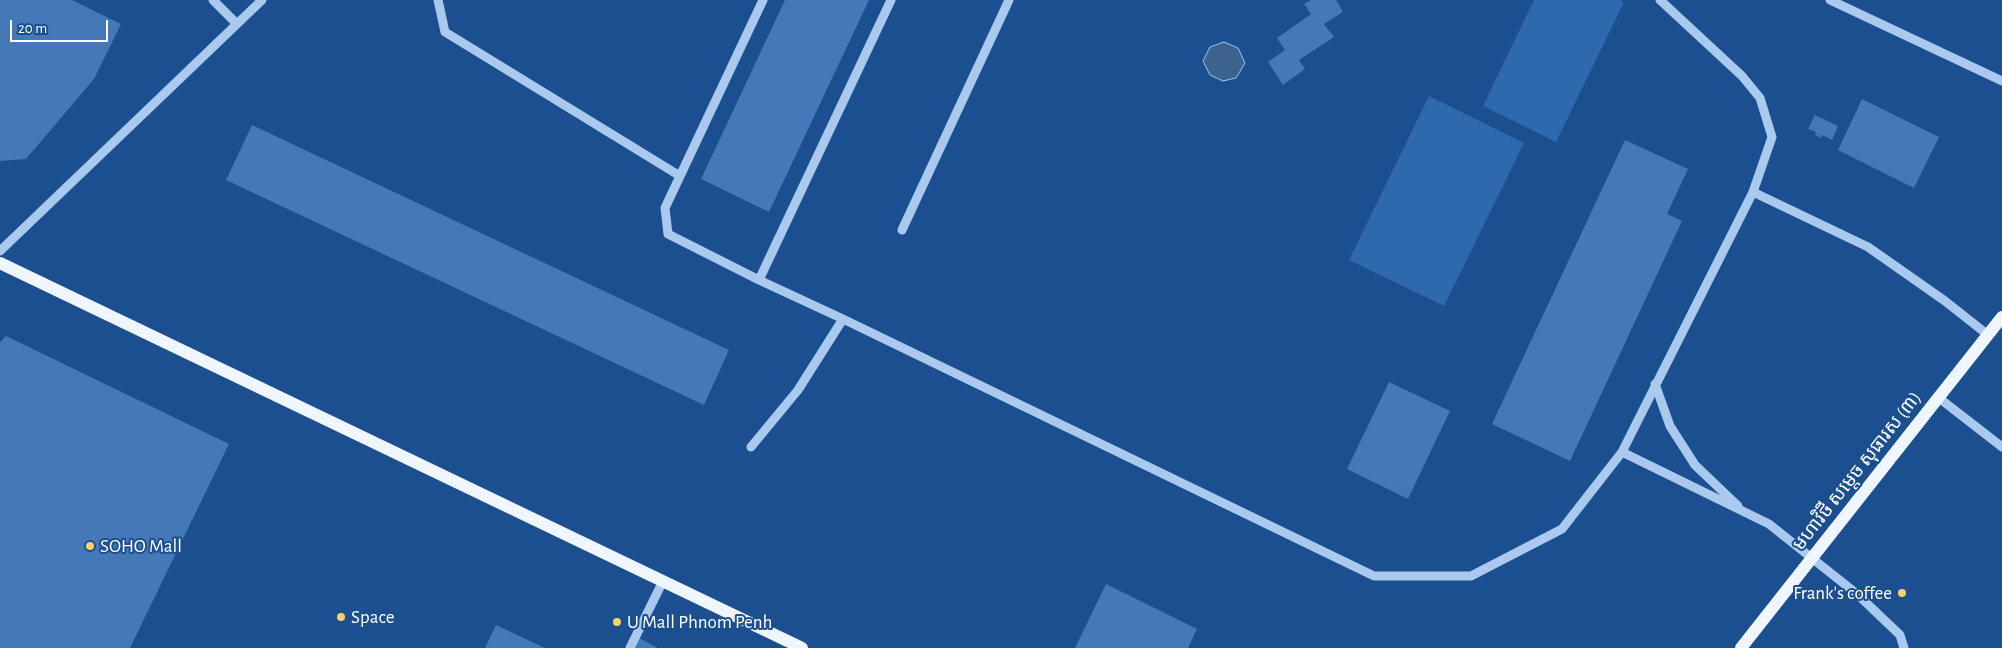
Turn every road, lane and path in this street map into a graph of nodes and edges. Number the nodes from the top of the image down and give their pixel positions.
1 (212, 0) edge
2 (262, 0) edge
3 (438, 0) edge
4 (763, 0) edge
5 (891, 0) edge
6 (1009, 0) edge
7 (1660, 0) edge
8 (1830, 0) edge
9 (237, 24) junction
10 (2002, 81) edge
11 (680, 176) junction
12 (1753, 192) junction
13 (902, 230) dead end
14 (0, 252) edge
15 (0, 263) edge
16 (759, 280) junction
17 (2002, 317) edge
18 (843, 319) junction
19 (1988, 335) junction
20 (1655, 384) junction
21 (1939, 398) junction
22 (751, 447) dead end
23 (2002, 447) edge
24 (1622, 452) junction
25 (1746, 513) junction
26 (1812, 558) junction
27 (663, 581) junction
28 (630, 648) edge
29 (802, 648) edge
30 (1741, 648) edge
31 (1904, 648) edge

1 - 9 street
2 - 9 street
3 - 11 street
4 - 11 street
5 - 16 street
6 - 13 street
7 - 12 street
8 - 10 street
9 - 14 street
11 - 16 street
12 - 19 street
12 - 20 street
15 - 27 main road
16 - 18 street
17 - 19 main road, មហាវិថី សម្តេច សុធារស (៣)
18 - 22 street
18 - 24 street
19 - 21 main road, មហាវិថី សម្តេច សុធារស (៣)
20 - 24 street
20 - 25 street
21 - 23 street
21 - 26 main road, មហាវិថី សម្តេច សុធារស (៣)
24 - 25 street
25 - 26 street
26 - 30 main road, មហាវិថី សម្តេច សុធារស (៣)
26 - 31 street
27 - 28 street
27 - 29 main road

